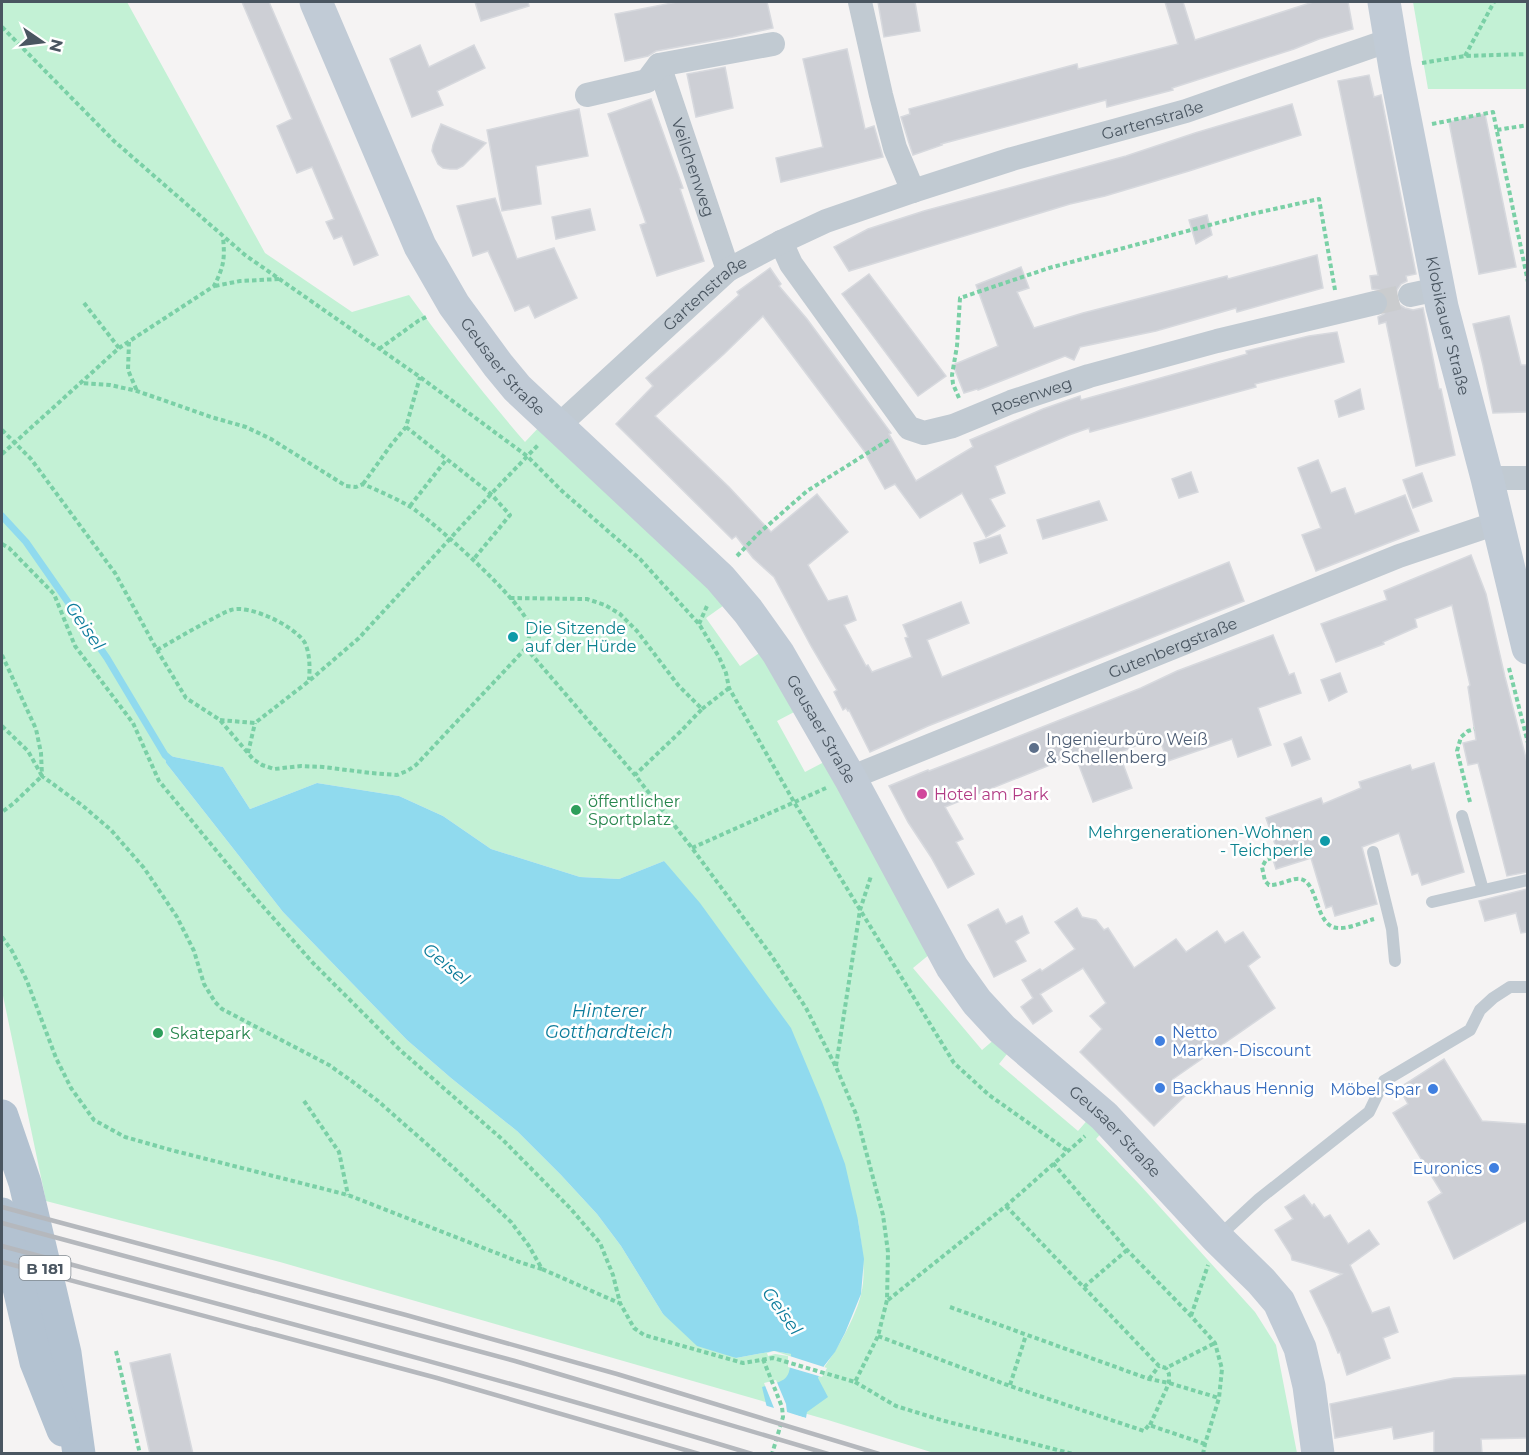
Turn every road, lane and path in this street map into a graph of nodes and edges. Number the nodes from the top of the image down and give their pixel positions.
1 (316, 2) edge
2 (860, 2) edge
3 (1384, 2) edge
4 (1494, 2) edge
5 (2, 27) edge
6 (774, 44) dead end
7 (1392, 54) junction
8 (1527, 54) edge
9 (1465, 56) junction
10 (659, 65) junction
11 (587, 95) dead end
12 (1527, 125) edge
13 (1407, 129) junction
14 (1497, 130) junction
15 (913, 191) junction
16 (223, 237) junction
17 (781, 242) junction
18 (728, 270) junction
19 (279, 279) junction
20 (1527, 282) edge
21 (214, 286) junction
22 (84, 303) dead end
23 (1375, 303) tunnel mouth
24 (454, 305) junction
25 (1339, 312) junction
26 (129, 341) junction
27 (119, 348) junction
28 (380, 349) junction
29 (420, 377) junction
30 (80, 383) junction
31 (137, 391) junction
32 (968, 420) junction
33 (558, 426) junction
34 (406, 427) junction
35 (909, 428) junction
36 (2, 430) edge
37 (15, 443) junction
38 (2, 454) edge
39 (527, 456) junction
40 (446, 460) junction
41 (1487, 478) junction
42 (1527, 478) edge
43 (363, 484) junction
44 (491, 494) junction
45 (410, 506) junction
46 (1497, 523) junction
47 (451, 539) junction
48 (2, 544) edge
49 (737, 556) dead end
50 (473, 560) junction
51 (509, 597) junction
52 (526, 648) junction
53 (1527, 648) edge
54 (157, 650) junction
55 (2, 655) edge
56 (309, 681) junction
57 (729, 687) junction
58 (702, 708) junction
59 (220, 720) junction
60 (255, 723) junction
61 (2, 726) edge
62 (1474, 729) dead end
63 (1457, 751) dead end
64 (248, 753) junction
65 (635, 775) junction
66 (42, 776) junction
67 (850, 778) junction
68 (794, 802) junction
69 (2, 812) edge
70 (1462, 816) dead end
71 (884, 841) junction
72 (692, 848) junction
73 (1372, 852) dead end
74 (1272, 858) dead end
75 (1527, 880) edge
76 (1483, 890) junction
77 (1432, 902) dead end
78 (860, 910) junction
79 (1389, 915) junction
80 (2, 937) edge
81 (1395, 961) dead end
82 (1527, 987) edge
83 (836, 1067) junction
84 (304, 1101) dead end
85 (2, 1116) edge
86 (1104, 1116) junction
87 (1068, 1151) junction
88 (1053, 1163) junction
89 (348, 1195) junction
90 (1006, 1206) junction
91 (2, 1214) edge
92 (1217, 1238) junction
93 (1127, 1250) junction
94 (542, 1269) junction
95 (1084, 1287) junction
96 (887, 1300) junction
97 (620, 1304) junction
98 (950, 1307) dead end
99 (1191, 1316) junction
100 (1026, 1335) junction
101 (878, 1336) junction
102 (1215, 1343) junction
103 (116, 1351) dead end
104 (50, 1357) junction
105 (766, 1359) junction
106 (1159, 1366) junction
107 (1166, 1368) junction
108 (1149, 1379) junction
109 (855, 1382) junction
110 (1169, 1383) junction
111 (1010, 1386) junction
112 (1219, 1398) junction
113 (1149, 1425) junction
114 (1204, 1444) junction
115 (72, 1454) edge
116 (79, 1454) edge
117 (140, 1454) edge
118 (772, 1454) edge
119 (1073, 1454) edge
120 (1203, 1454) edge
121 (1318, 1454) edge

1 - 24 street, Geusaer Straße
2 - 15 street
3 - 7 street, Klobikauer Straße
4 - 9 path
5 - 16 path
6 - 10 street
7 - 9 path
7 - 13 street, Klobikauer Straße
7 - 15 street, Gartenstraße
8 - 9 path
10 - 11 street
10 - 18 street, Veilchenweg
12 - 14 path
13 - 14 path
13 - 41 street, Klobikauer Straße
14 - 20 path
15 - 17 street, Gartenstraße
16 - 19 path
16 - 21 path
17 - 18 street, Gartenstraße
17 - 35 street
18 - 33 street, Gartenstraße
19 - 21 path
19 - 28 path
21 - 26 path
22 - 27 path
23 - 25 street, Rosenweg
24 - 28 path
24 - 33 street, Geusaer Straße
25 - 32 street, Rosenweg
25 - 32 path
26 - 27 path
26 - 31 path
27 - 30 path
28 - 29 path
29 - 34 path
29 - 39 path
30 - 31 path
30 - 37 path
31 - 43 path
32 - 35 street, Rosenweg
33 - 67 street, Geusaer Straße
34 - 40 path
34 - 43 path
35 - 49 path
36 - 37 path
37 - 38 path
37 - 54 path
39 - 44 path
39 - 57 path
40 - 44 path
40 - 45 path
41 - 42 street
41 - 46 street, Klobikauer Straße
43 - 45 path
44 - 47 path
44 - 50 path
45 - 47 path
46 - 53 street, Klobikauer Straße
46 - 67 street, Gutenbergstraße
47 - 50 path
47 - 56 path
48 - 97 path
50 - 51 path
51 - 52 path
51 - 58 path
52 - 64 path
52 - 65 path
54 - 56 path
54 - 59 path
55 - 66 path
56 - 60 path
57 - 58 path
57 - 68 path
58 - 65 path
59 - 60 path
59 - 64 path
60 - 64 path
61 - 66 path
62 - 63 path
65 - 72 path
66 - 69 path
66 - 94 path
67 - 68 path
67 - 71 street, Geusaer Straße
68 - 72 path
68 - 78 path
70 - 76 lane
71 - 78 path
71 - 86 street, Geusaer Straße
72 - 83 path
73 - 79 lane
74 - 79 path
75 - 76 lane
76 - 77 lane
78 - 83 path
78 - 87 path
79 - 81 lane
80 - 89 path
82 - 92 lane
83 - 96 path
84 - 89 path
85 - 104 main road, B 181
86 - 87 path
86 - 92 street, Geusaer Straße
87 - 88 path
88 - 90 path
88 - 93 path
89 - 94 path
90 - 95 path
90 - 96 path
91 - 104 main road, B 181
92 - 99 path
92 - 121 street, Geusaer Straße
93 - 95 path
93 - 99 path
94 - 97 path
95 - 106 path
96 - 101 path
97 - 105 path
98 - 100 path
99 - 102 path
100 - 108 path
100 - 111 path
101 - 109 path
101 - 111 path
102 - 107 path
102 - 112 path
103 - 117 path
104 - 115 main road, B 181
104 - 116 main road, B 181
105 - 109 path
105 - 118 path
106 - 107 path
106 - 108 path
107 - 110 path
108 - 110 path
109 - 119 path
110 - 112 path
110 - 113 path
111 - 113 path
112 - 114 path
113 - 114 path
114 - 120 path

